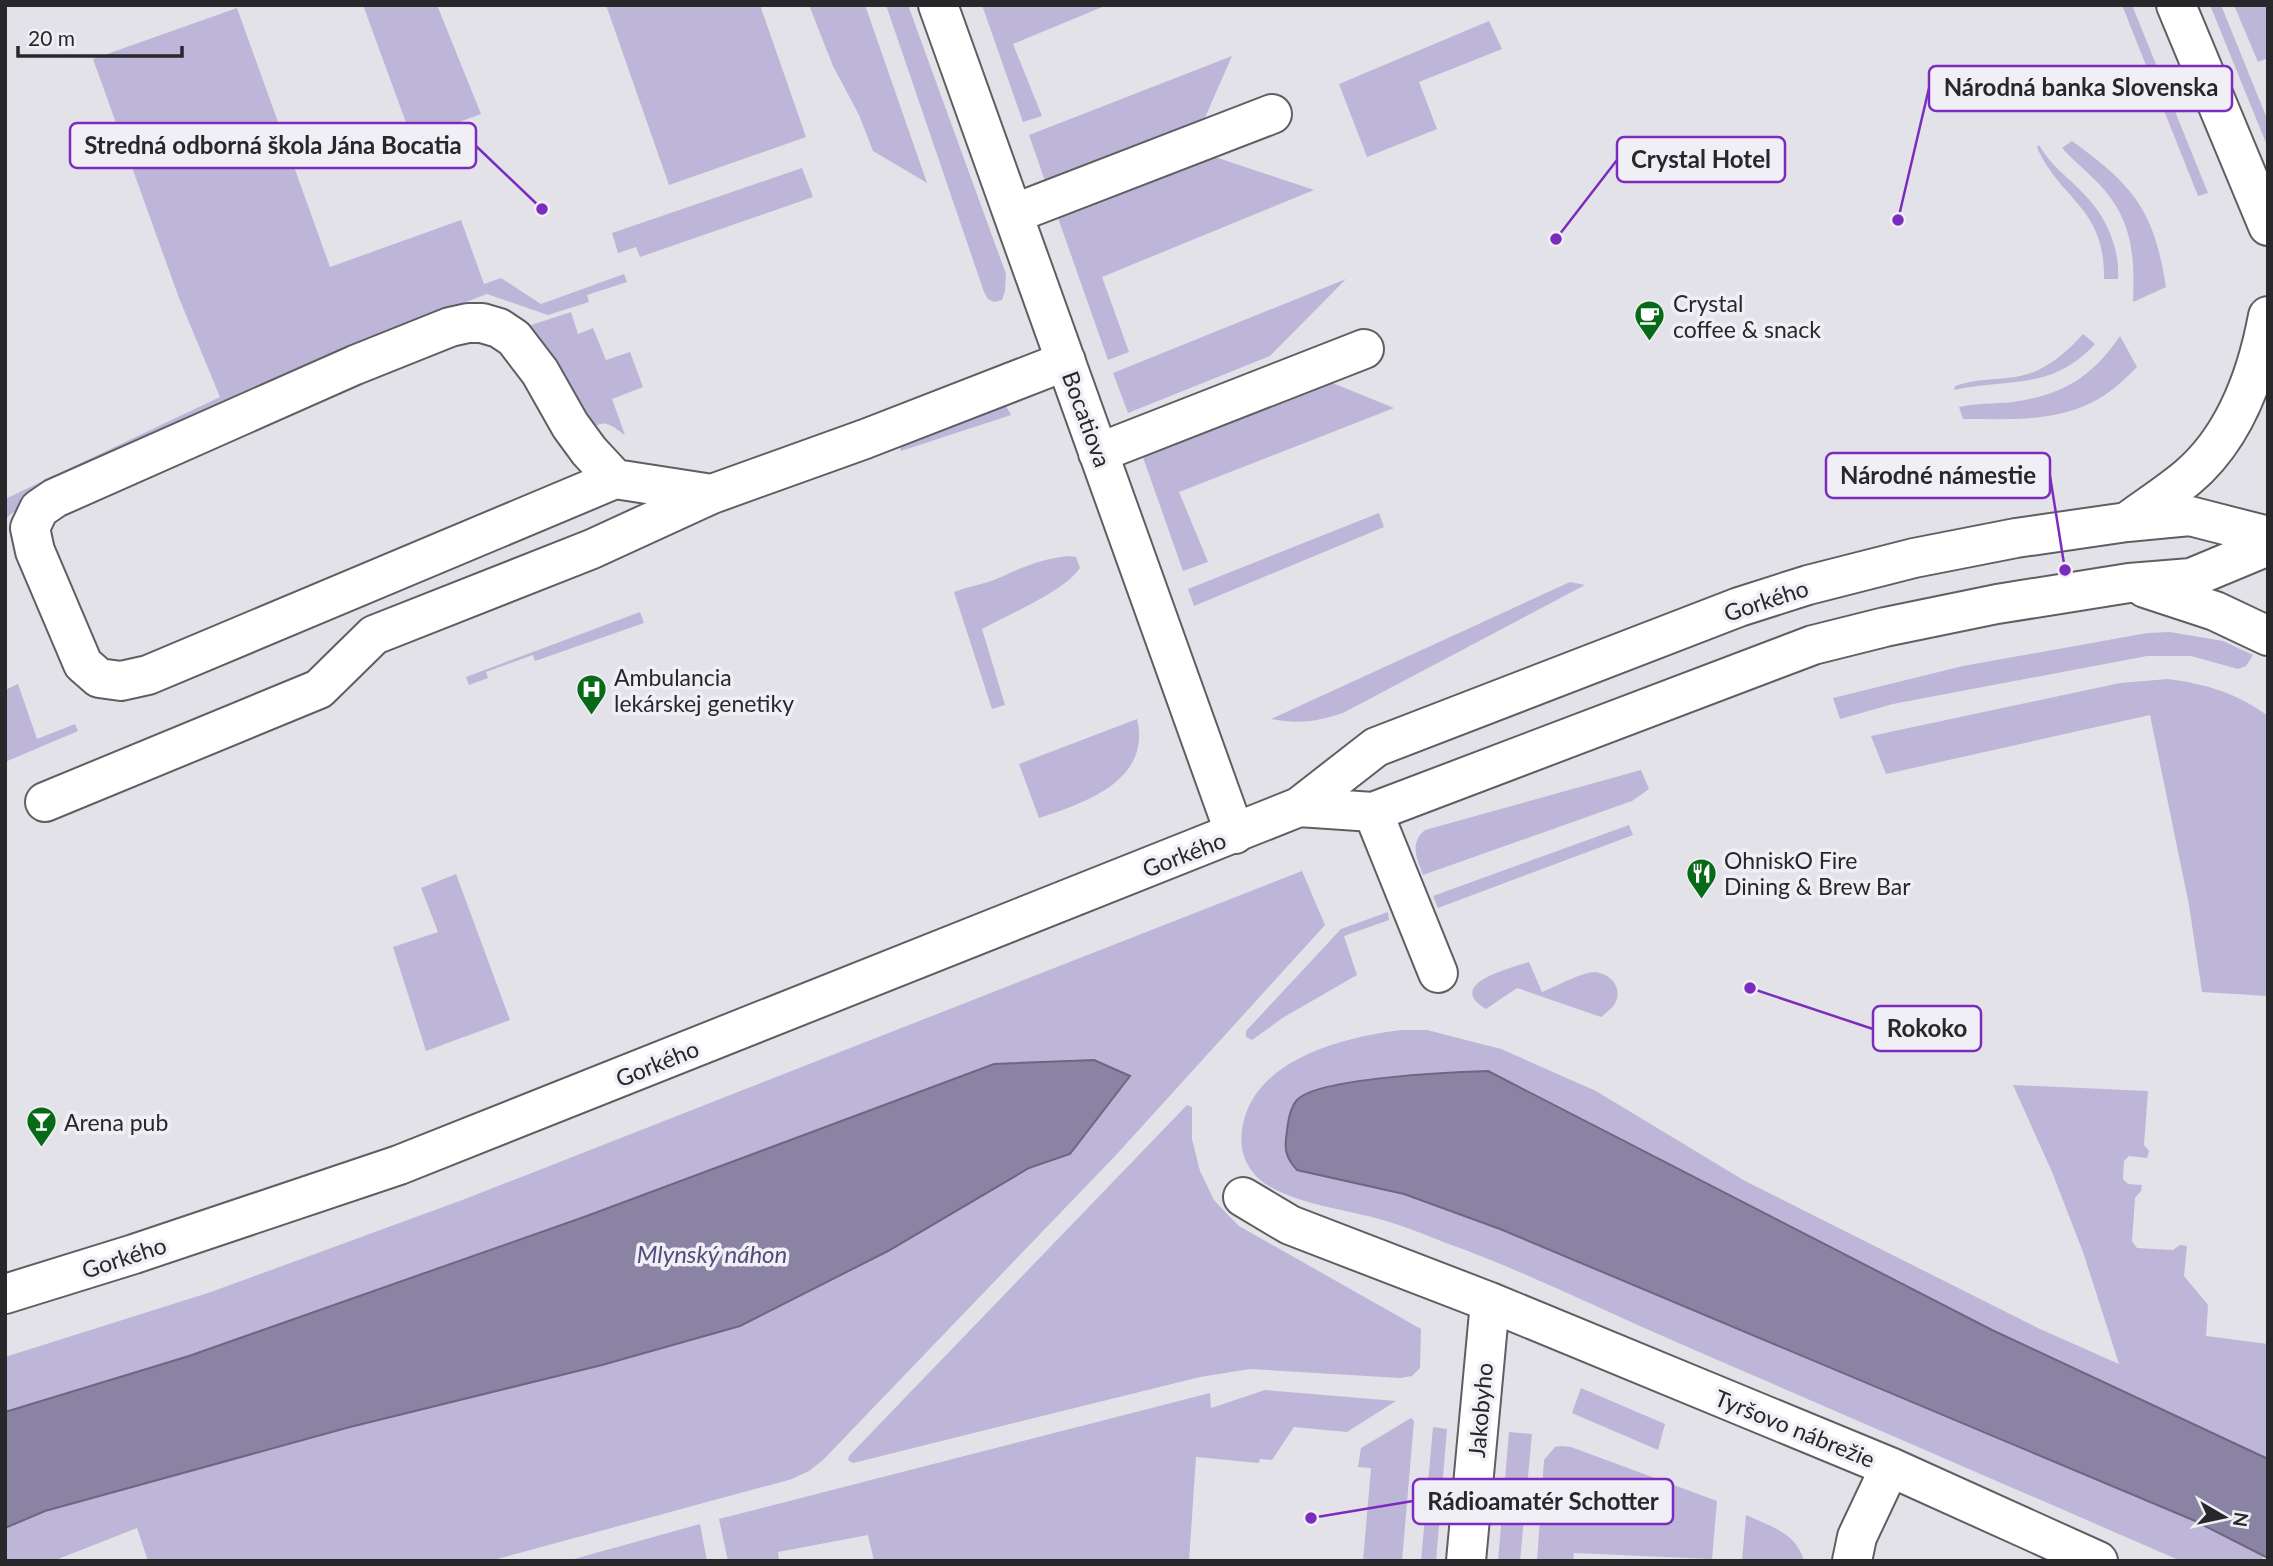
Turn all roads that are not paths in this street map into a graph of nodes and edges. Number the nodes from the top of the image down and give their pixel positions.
1 (937, 5) edge
2 (2176, 5) edge
3 (1272, 114) dead end
4 (1013, 214) junction
5 (2268, 226) edge
6 (2268, 316) edge
7 (1364, 349) dead end
8 (1066, 361) junction
9 (1098, 453) junction
10 (615, 480) junction
11 (712, 494) junction
12 (2127, 522) junction
13 (2268, 536) edge
14 (2268, 546) edge
15 (2130, 583) junction
16 (2268, 636) edge
17 (45, 802) dead end
18 (1299, 807) junction
19 (1373, 812) junction
20 (1235, 834) junction
21 (1438, 973) dead end
22 (1243, 1197) dead end
23 (5, 1294) edge
24 (1490, 1302) junction
25 (1890, 1467) junction
26 (1466, 1561) edge
27 (1852, 1561) edge
28 (2098, 1561) edge

1 - 4 street, Bocatiova
2 - 5 street
3 - 4 street
4 - 8 street, Bocatiova
6 - 12 street
7 - 9 street
8 - 9 street, Bocatiova
8 - 11 street
9 - 20 street, Bocatiova
10 - 10 street
10 - 11 street
11 - 17 street
12 - 13 street, Gorkého
12 - 18 street, Gorkého
14 - 15 street, Gorkého
15 - 16 street
15 - 19 street, Gorkého
18 - 19 street, Gorkého
18 - 20 street, Gorkého
19 - 21 street
20 - 23 street, Gorkého
22 - 24 street, Tyršovo nábrežie
24 - 25 street, Tyršovo nábrežie
24 - 26 street, Jakobyho
25 - 27 street
25 - 28 street, Tyršovo nábrežie

